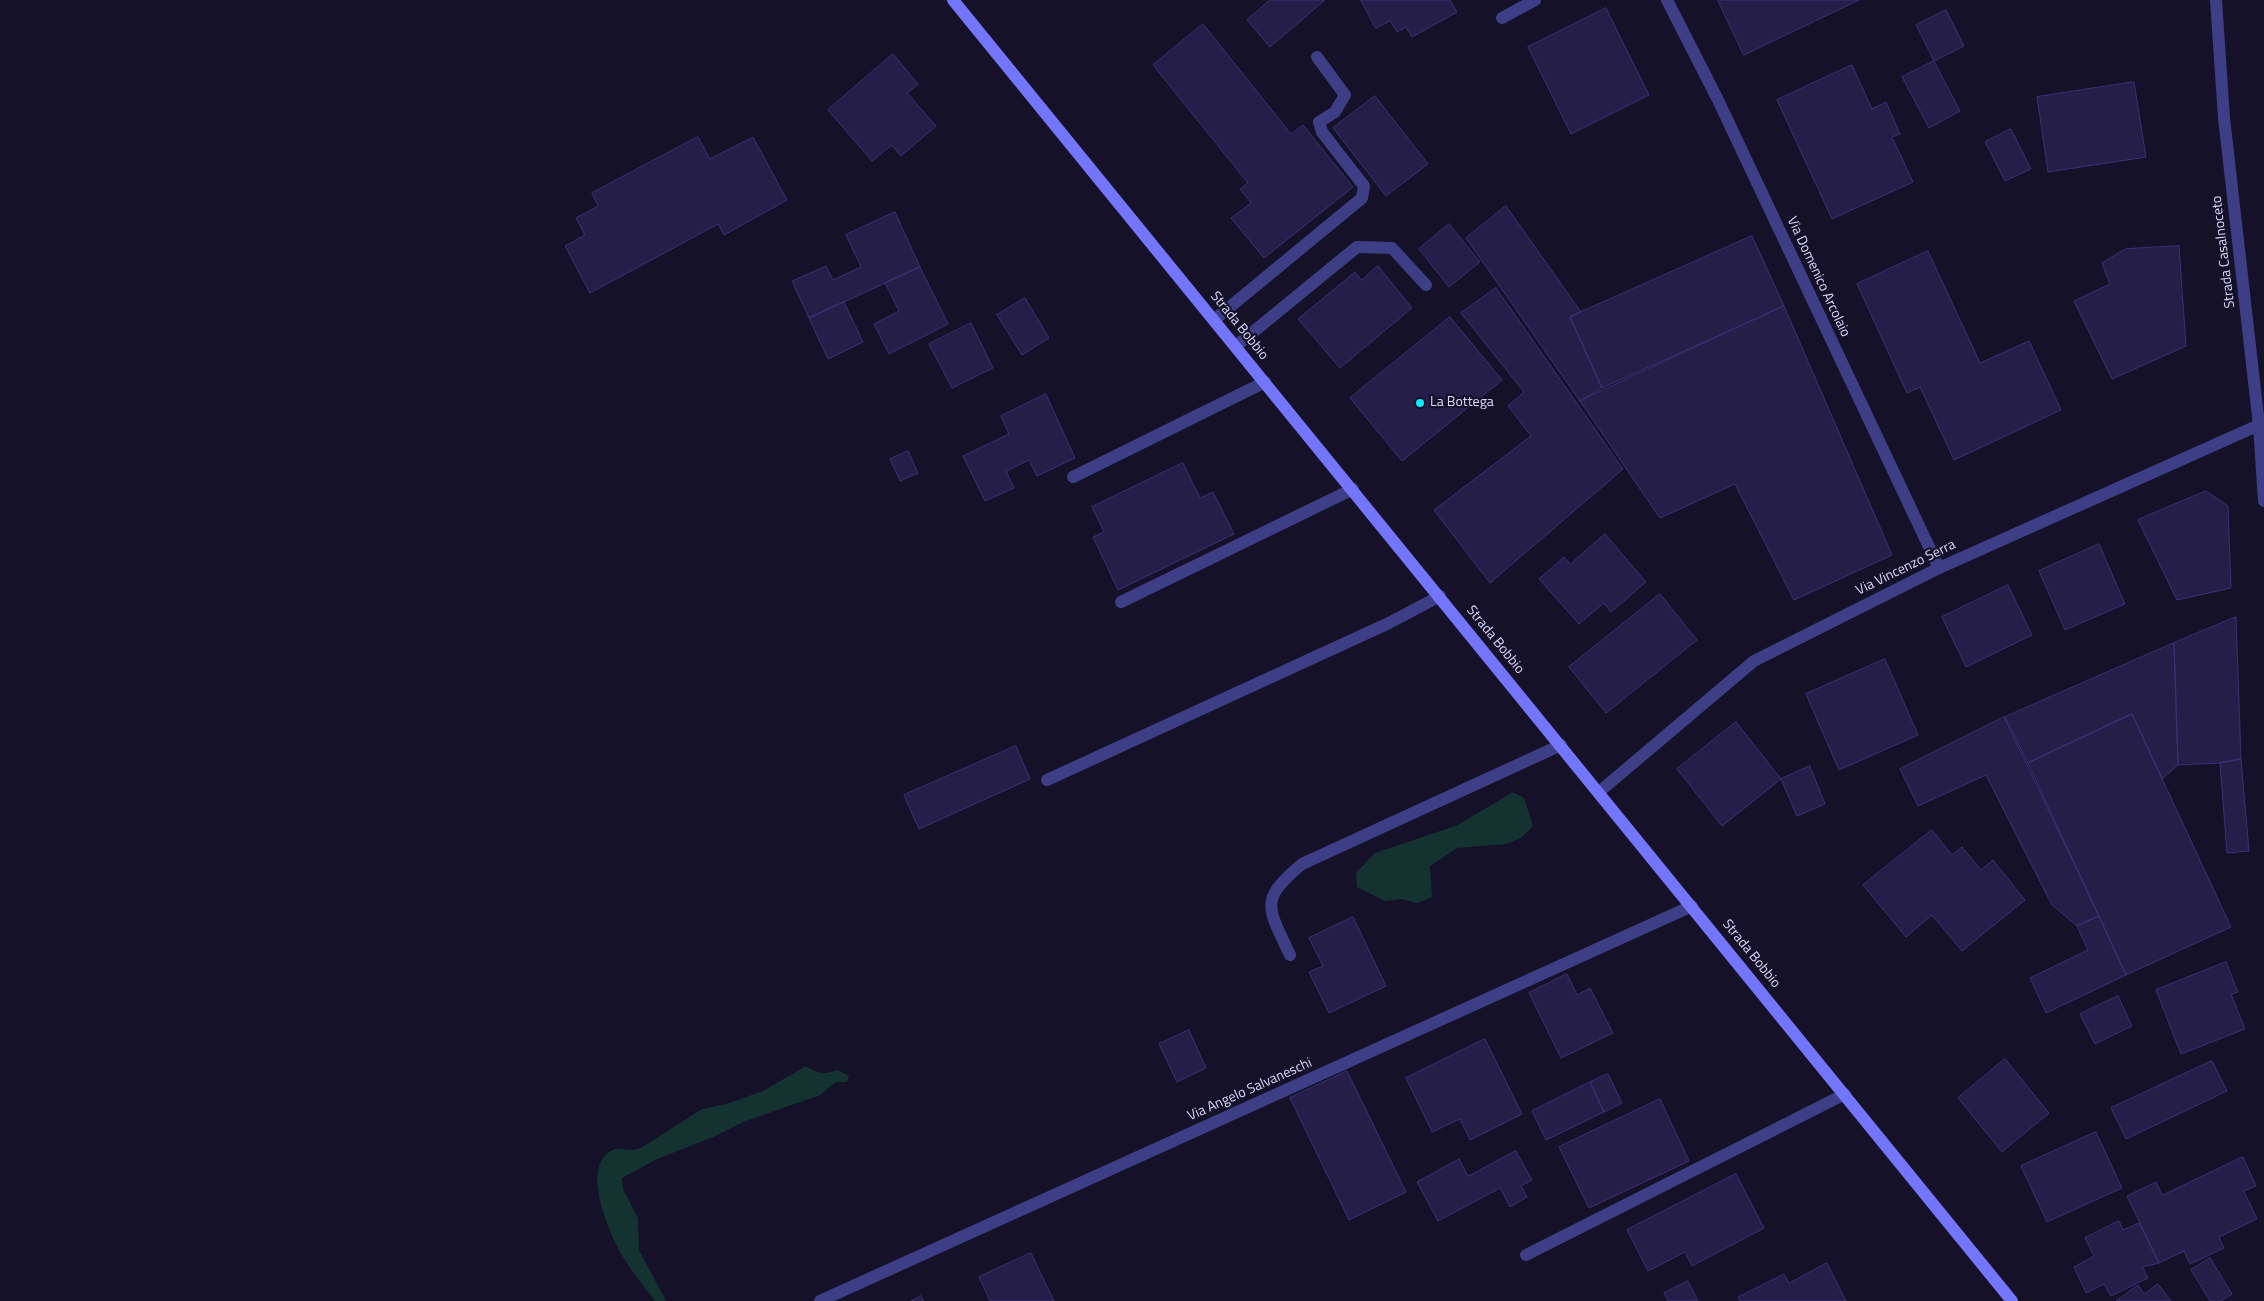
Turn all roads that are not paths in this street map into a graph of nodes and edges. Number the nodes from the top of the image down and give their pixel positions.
1 (953, 0) edge
2 (1535, 0) edge
3 (1667, 0) edge
4 (2216, 0) edge
5 (1502, 18) dead end
6 (1317, 57) dead end
7 (1426, 285) dead end
8 (1214, 320) junction
9 (1236, 346) junction
10 (1265, 382) junction
11 (2259, 425) junction
12 (1073, 477) dead end
13 (1353, 490) junction
14 (2264, 499) edge
15 (1939, 568) junction
16 (1440, 596) junction
17 (1121, 602) dead end
18 (1561, 744) junction
19 (1048, 780) dead end
20 (1599, 792) junction
21 (1692, 906) junction
22 (1290, 955) dead end
23 (1844, 1094) junction
24 (1526, 1255) dead end
25 (820, 1301) edge
26 (2012, 1301) edge

1 - 8 main road, Strada Bobbio
2 - 5 street
3 - 15 street, Via Domenico Arcolaio
4 - 11 street, Strada Casalnoceto
6 - 8 street
7 - 9 street
8 - 9 main road, Strada Bobbio
9 - 10 main road, Strada Bobbio
10 - 12 street
10 - 13 main road, Strada Bobbio
11 - 14 street, Strada Casalnoceto
11 - 15 street, Via Vincenzo Serra
13 - 16 main road, Strada Bobbio
13 - 17 street
15 - 20 street, Via Vincenzo Serra
16 - 18 main road, Strada Bobbio
16 - 19 street
18 - 20 main road, Strada Bobbio
18 - 22 street
20 - 21 main road, Strada Bobbio
21 - 23 main road, Strada Bobbio
21 - 25 street, Via Angelo Salvaneschi
23 - 24 street
23 - 26 main road, Strada Bobbio

